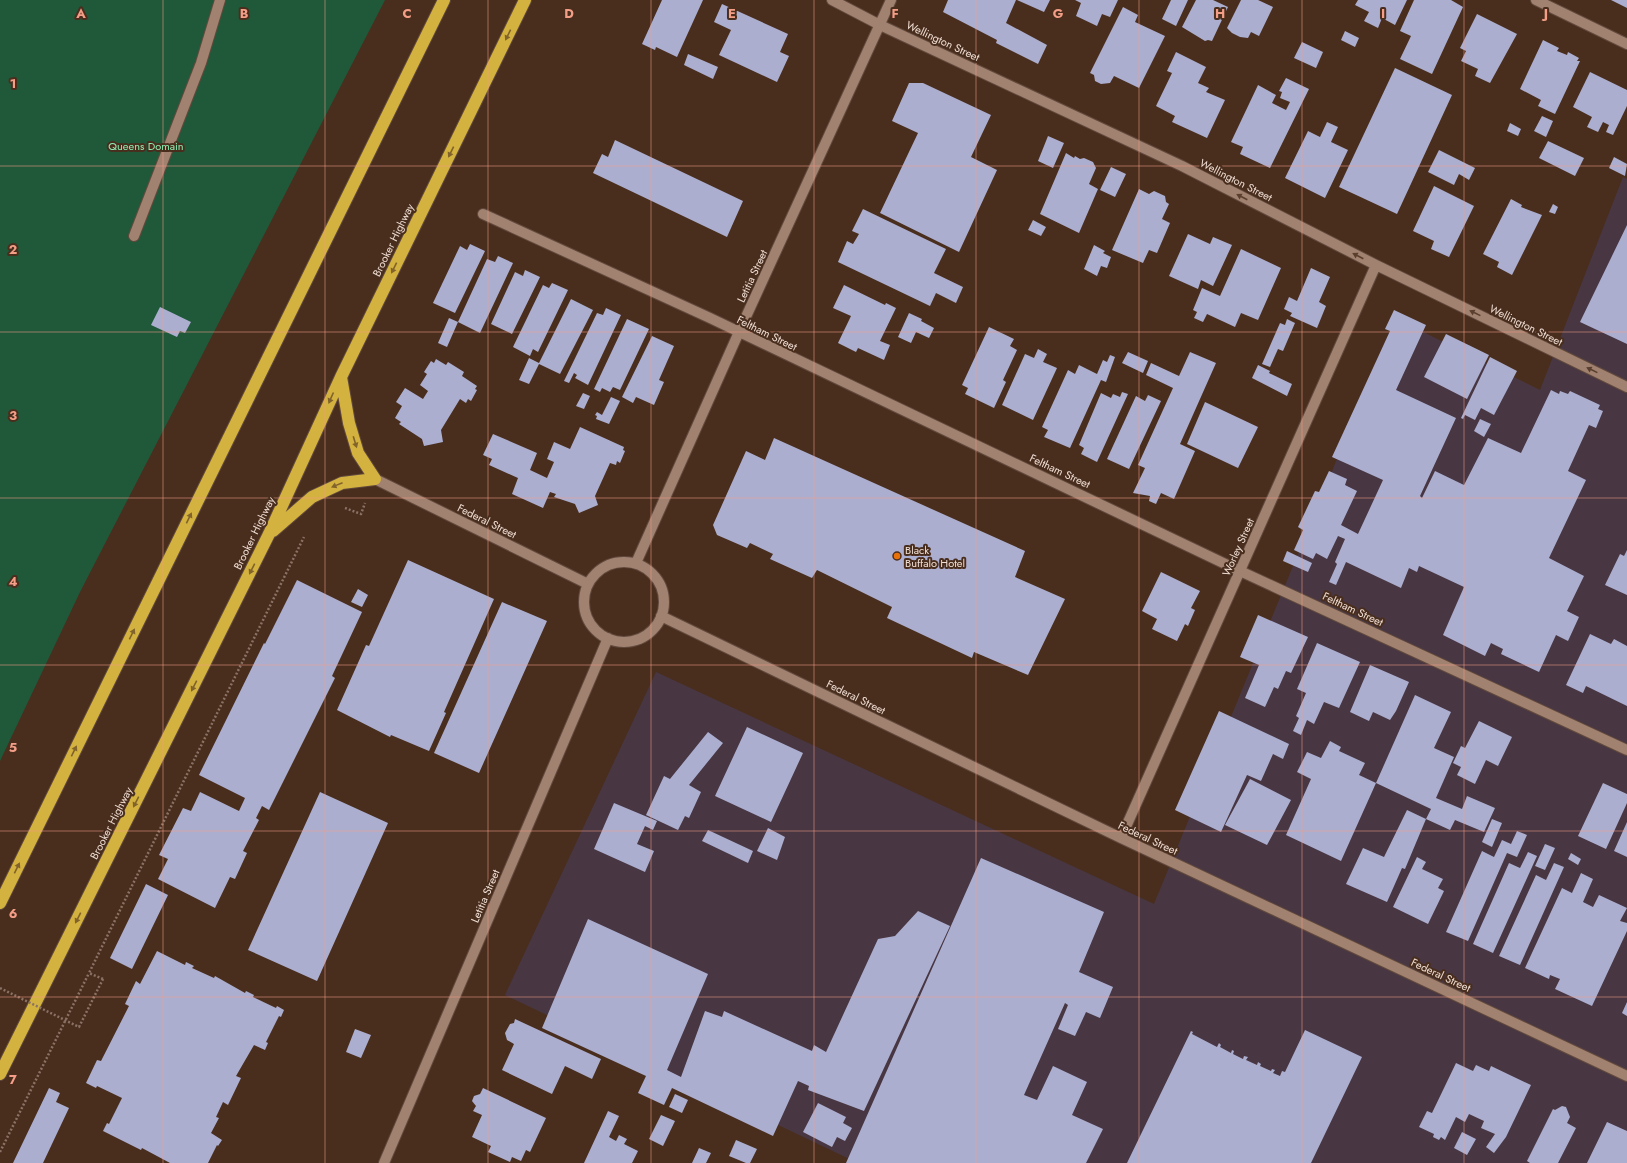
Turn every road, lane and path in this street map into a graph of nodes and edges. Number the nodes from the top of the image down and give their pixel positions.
1 (220, 0) edge
2 (444, 0) edge
3 (525, 0) edge
4 (832, 0) edge
5 (891, 0) edge
6 (1536, 0) edge
7 (880, 25) junction
8 (1627, 44) edge
9 (483, 214) dead end
10 (134, 236) dead end
11 (1376, 265) junction
12 (739, 332) junction
13 (340, 377) junction
14 (1627, 387) edge
15 (375, 479) junction
16 (339, 508) dead end
17 (305, 533) dead end
18 (269, 534) junction
19 (636, 563) junction
20 (1240, 571) junction
21 (588, 584) junction
22 (661, 616) junction
23 (608, 638) junction
24 (1627, 750) edge
25 (1121, 838) junction
26 (0, 903) edge
27 (89, 973) junction
28 (0, 988) edge
29 (0, 1074) edge
30 (1627, 1076) edge
31 (0, 1152) edge
32 (384, 1163) edge

1 - 10 street
26 -> 2 highway
3 -> 13 highway, Brooker Highway
4 - 7 street, Wellington Street
5 - 7 street, Letitia Street
6 - 8 street
11 -> 7 street, Wellington Street
7 - 12 street, Letitia Street
9 - 12 street, Feltham Street
14 -> 11 street, Wellington Street
11 - 20 street, Worley Street
12 - 19 street, Letitia Street
12 - 20 street, Feltham Street
13 -> 15 highway
13 -> 18 highway, Brooker Highway
15 - 16 path
15 -> 18 highway
15 - 21 street, Federal Street
17 - 27 path
18 -> 29 highway, Brooker Highway
19 - 21 street
19 - 22 street
20 - 24 street, Feltham Street
20 - 25 street, Worley Street
21 - 23 street
22 - 23 street
22 - 25 street, Federal Street
23 - 32 street, Letitia Street
25 - 30 street, Federal Street
27 - 28 path, bridge
27 - 31 path

